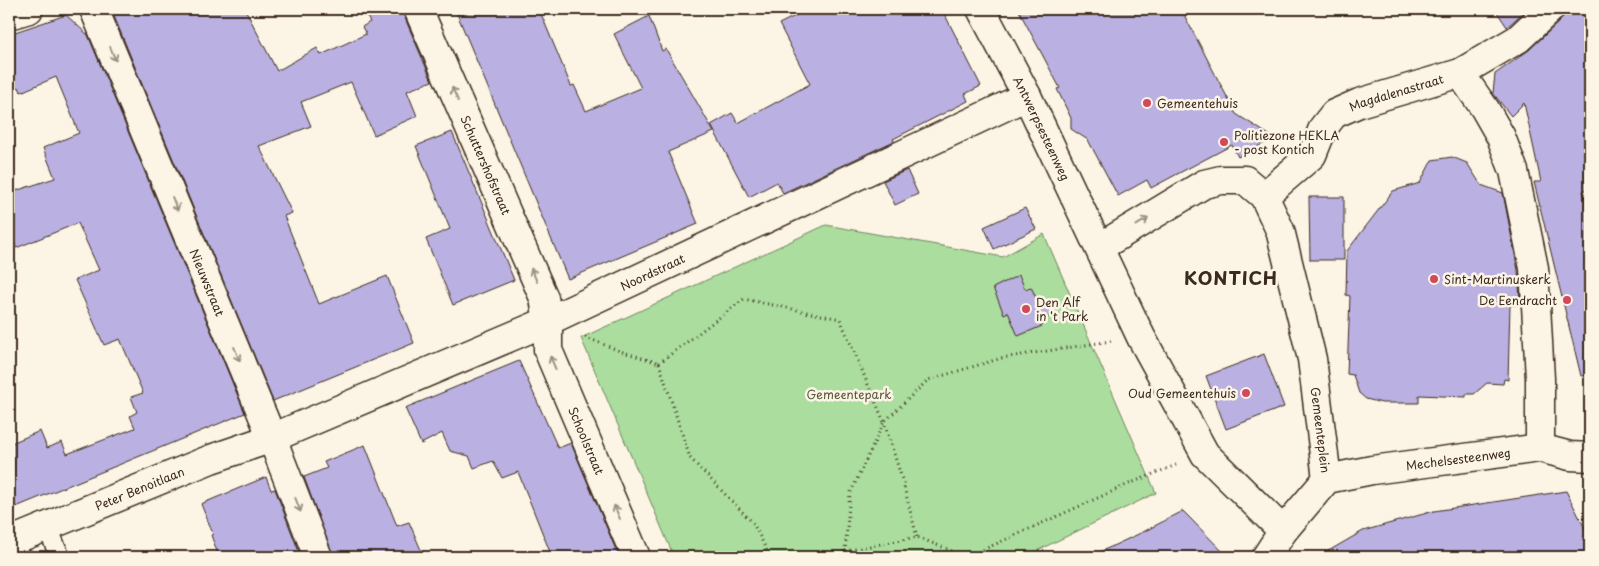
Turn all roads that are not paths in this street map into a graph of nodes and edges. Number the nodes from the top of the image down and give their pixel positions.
1 (29, 9) edge
2 (94, 9) edge
3 (418, 9) edge
4 (981, 9) edge
5 (9, 15) edge
6 (1543, 16) edge
7 (1460, 73) junction
8 (1027, 96) junction
9 (1264, 196) junction
10 (1100, 247) junction
11 (548, 322) junction
12 (272, 438) junction
13 (1540, 448) junction
14 (1590, 458) edge
15 (1327, 479) junction
16 (47, 526) junction
17 (1283, 531) junction
18 (9, 542) edge
19 (60, 557) edge
20 (318, 557) edge
21 (636, 557) edge
22 (1266, 557) edge

1 - 5 street
2 -> 12 street, Nieuwstraat
11 -> 3 street, Schuttershofstraat
4 - 8 street, Antwerpsesteenweg
6 - 7 street, Magdalenastraat
7 - 9 street, Magdalenastraat
7 - 13 street
8 - 10 street, Antwerpsesteenweg
8 - 11 street, Noordstraat
10 -> 9 street, Gemeenteplein
9 - 15 street, Gemeenteplein
10 - 17 street
11 - 12 street, Noordstraat
21 -> 11 street, Schoolstraat
12 - 16 street, Peter Benoitlaan
12 -> 20 street, Nieuwstraat
13 - 14 street, Mechelsesteenweg
13 - 15 street, Mechelsesteenweg
15 - 17 street, Gemeenteplein
16 - 18 street, Peter Benoitlaan
16 - 19 lane
17 - 22 street, Gemeenteplein

